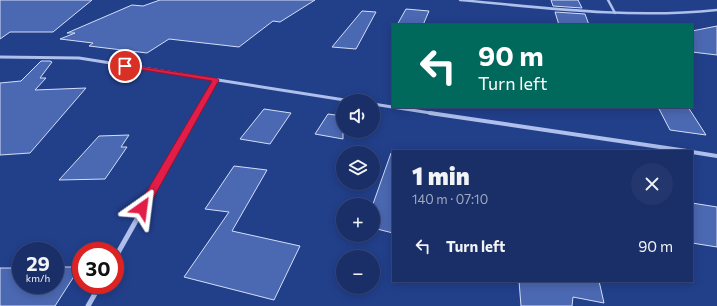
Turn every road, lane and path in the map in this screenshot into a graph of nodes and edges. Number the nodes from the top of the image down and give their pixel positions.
1 (460, 0) edge
2 (608, 0) edge
3 (717, 10) edge
4 (615, 13) junction
5 (0, 57) edge
6 (216, 80) junction
7 (336, 99) edge
8 (380, 105) edge
9 (392, 107) edge
10 (400, 108) edge
11 (680, 150) edge
12 (693, 152) edge
13 (717, 156) edge
14 (124, 242) edge
15 (95, 294) edge
16 (88, 306) edge

1 - 4 street
2 - 4 street
3 - 4 street
5 - 6 street
6 - 7 street
6 - 14 street
8 - 9 street
10 - 11 street
12 - 13 street
15 - 16 street

